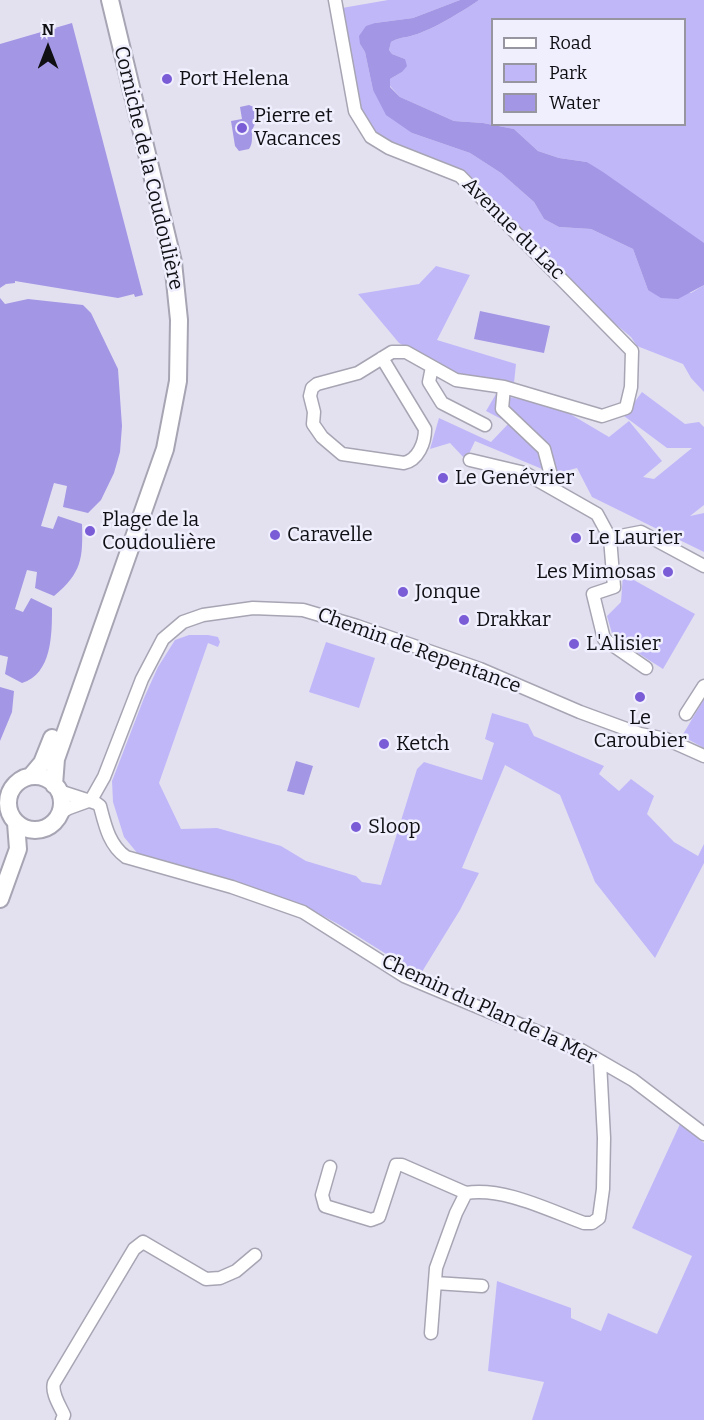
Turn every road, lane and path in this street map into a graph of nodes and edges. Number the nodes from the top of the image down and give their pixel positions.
1 (99, 0) edge
2 (110, 0) edge
3 (335, 0) edge
4 (383, 358) junction
5 (432, 367) junction
6 (504, 387) junction
7 (485, 424) dead end
8 (470, 460) dead end
9 (555, 490) junction
10 (610, 538) junction
11 (704, 566) edge
12 (646, 668) dead end
13 (704, 686) edge
14 (686, 714) dead end
15 (704, 756) edge
16 (31, 777) junction
17 (56, 788) junction
18 (91, 800) junction
19 (60, 813) junction
20 (16, 823) junction
21 (36, 830) junction
22 (18, 849) junction
23 (0, 899) edge
24 (600, 1062) junction
25 (704, 1134) edge
26 (330, 1167) dead end
27 (466, 1193) junction
28 (255, 1255) dead end
29 (435, 1283) junction
30 (482, 1286) dead end
31 (430, 1333) dead end
32 (62, 1420) edge

1 - 16 main road, Corniche de la Coudoulière
2 - 17 main road, Corniche de la Coudoulière
3 - 6 street, Avenue du Lac
4 - 4 street
4 - 5 street
5 - 6 street
5 - 7 street
6 - 9 street
8 - 9 street
9 - 10 street
10 - 11 street
10 - 12 street
13 - 14 street
15 - 18 street, Chemin de Repentance
16 - 17 main road
16 - 20 main road
17 - 18 street
17 - 19 main road
18 - 19 street
18 - 24 street, Chemin du Plan de la Mer
19 - 21 main road
20 - 21 main road
20 - 22 main road
21 - 22 main road
22 - 23 main road
24 - 25 street, Chemin du Plan de la Mer
24 - 27 street
26 - 27 street
27 - 29 street
28 - 32 street
29 - 30 street
29 - 31 street

